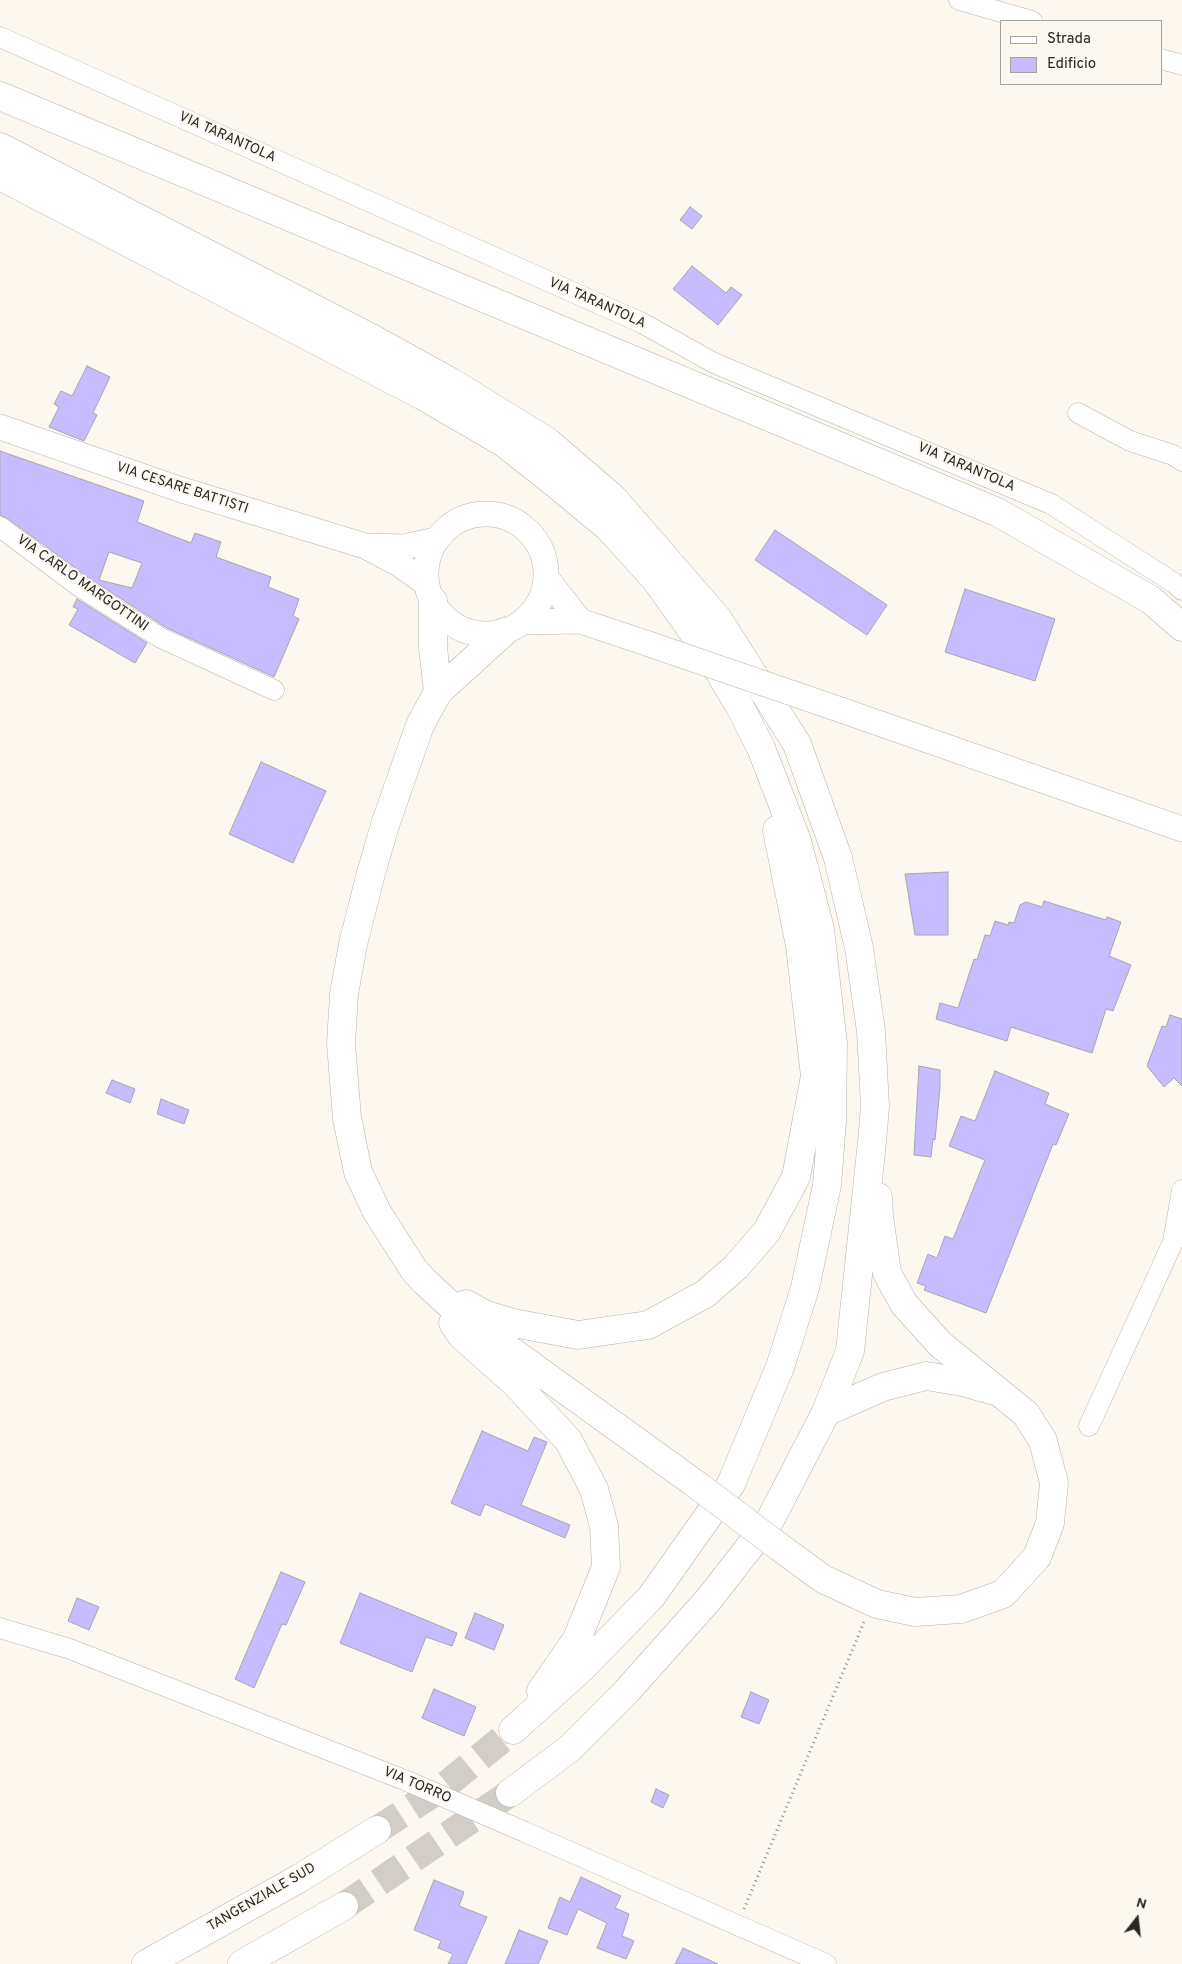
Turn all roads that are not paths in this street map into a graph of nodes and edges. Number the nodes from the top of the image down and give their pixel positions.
1 (959, 0) edge
2 (1029, 20) edge
3 (0, 37) edge
4 (1162, 59) edge
5 (1182, 65) edge
6 (0, 96) edge
7 (0, 147) edge
8 (0, 176) edge
9 (1078, 413) dead end
10 (0, 428) edge
11 (1182, 461) edge
12 (0, 527) edge
13 (436, 540) junction
14 (365, 546) junction
15 (547, 580) junction
16 (1182, 590) edge
17 (430, 592) junction
18 (580, 621) junction
19 (514, 627) junction
20 (1182, 627) edge
21 (274, 690) dead end
22 (438, 692) junction
23 (761, 748) junction
24 (1182, 829) edge
25 (872, 1142) junction
26 (1182, 1190) edge
27 (424, 1281) junction
28 (1002, 1393) junction
29 (826, 1412) junction
30 (1088, 1426) dead end
31 (0, 1628) edge
32 (510, 1793) tunnel mouth
33 (377, 1830) tunnel mouth
34 (344, 1906) tunnel mouth
35 (146, 1964) edge
36 (242, 1964) edge
37 (826, 1964) edge

1 - 2 street
3 - 16 street, VIA TARANTOLA
4 - 5 street
6 - 20 highway
7 - 25 highway
8 - 23 highway
9 - 11 street
10 - 14 main road, VIA CESARE BATTISTI
12 - 21 street, VIA CARLO MARGOTTINI
13 - 14 main road, VIA CESARE BATTISTI
13 - 15 main road
13 - 17 main road
14 - 17 main road, VIA CESARE BATTISTI
15 - 18 main road
15 - 19 main road
17 - 19 main road
17 - 22 highway
18 - 19 main road
18 - 24 main road, bridge
19 - 22 highway
22 - 27 highway
23 - 27 highway
23 - 27 highway
25 - 28 highway
25 - 29 highway
26 - 30 street
27 - 28 highway, bridge
28 - 29 highway
29 - 32 highway
31 - 37 street, VIA TORRO, bridge
33 - 35 highway, TANGENZIALE SUD
34 - 36 highway

